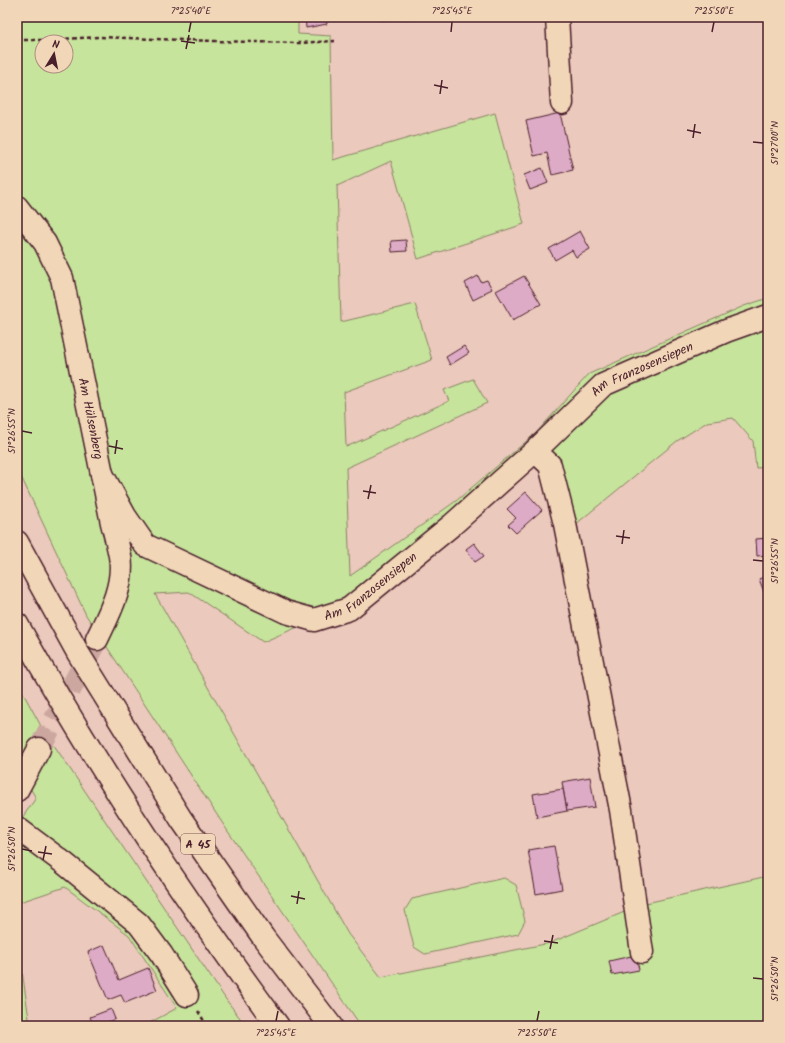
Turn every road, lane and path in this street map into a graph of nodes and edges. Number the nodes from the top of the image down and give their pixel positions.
1 (557, 17) edge
2 (17, 40) edge
3 (335, 41) dead end
4 (562, 103) dead end
5 (17, 207) edge
6 (768, 316) edge
7 (535, 450) junction
8 (102, 474) junction
9 (17, 542) edge
10 (145, 545) junction
11 (120, 557) junction
12 (17, 624) edge
13 (97, 639) tunnel mouth
14 (39, 749) tunnel mouth
15 (17, 790) edge
16 (17, 828) edge
17 (642, 952) dead end
18 (187, 995) dead end
19 (278, 1026) edge
20 (331, 1026) edge

1 - 4 main road
2 - 3 path
5 - 8 main road, Am Hülsenberg
6 - 7 main road, Am Franzosensiepen
7 - 10 main road, Am Franzosensiepen
7 - 17 main road
8 - 10 main road, Am Franzosensiepen
8 - 11 main road, Am Hülsenberg
9 - 20 main road, A 45
10 - 11 main road
11 - 13 main road, Am Hülsenberg
12 - 19 main road, A 45
14 - 15 main road
16 - 18 main road

